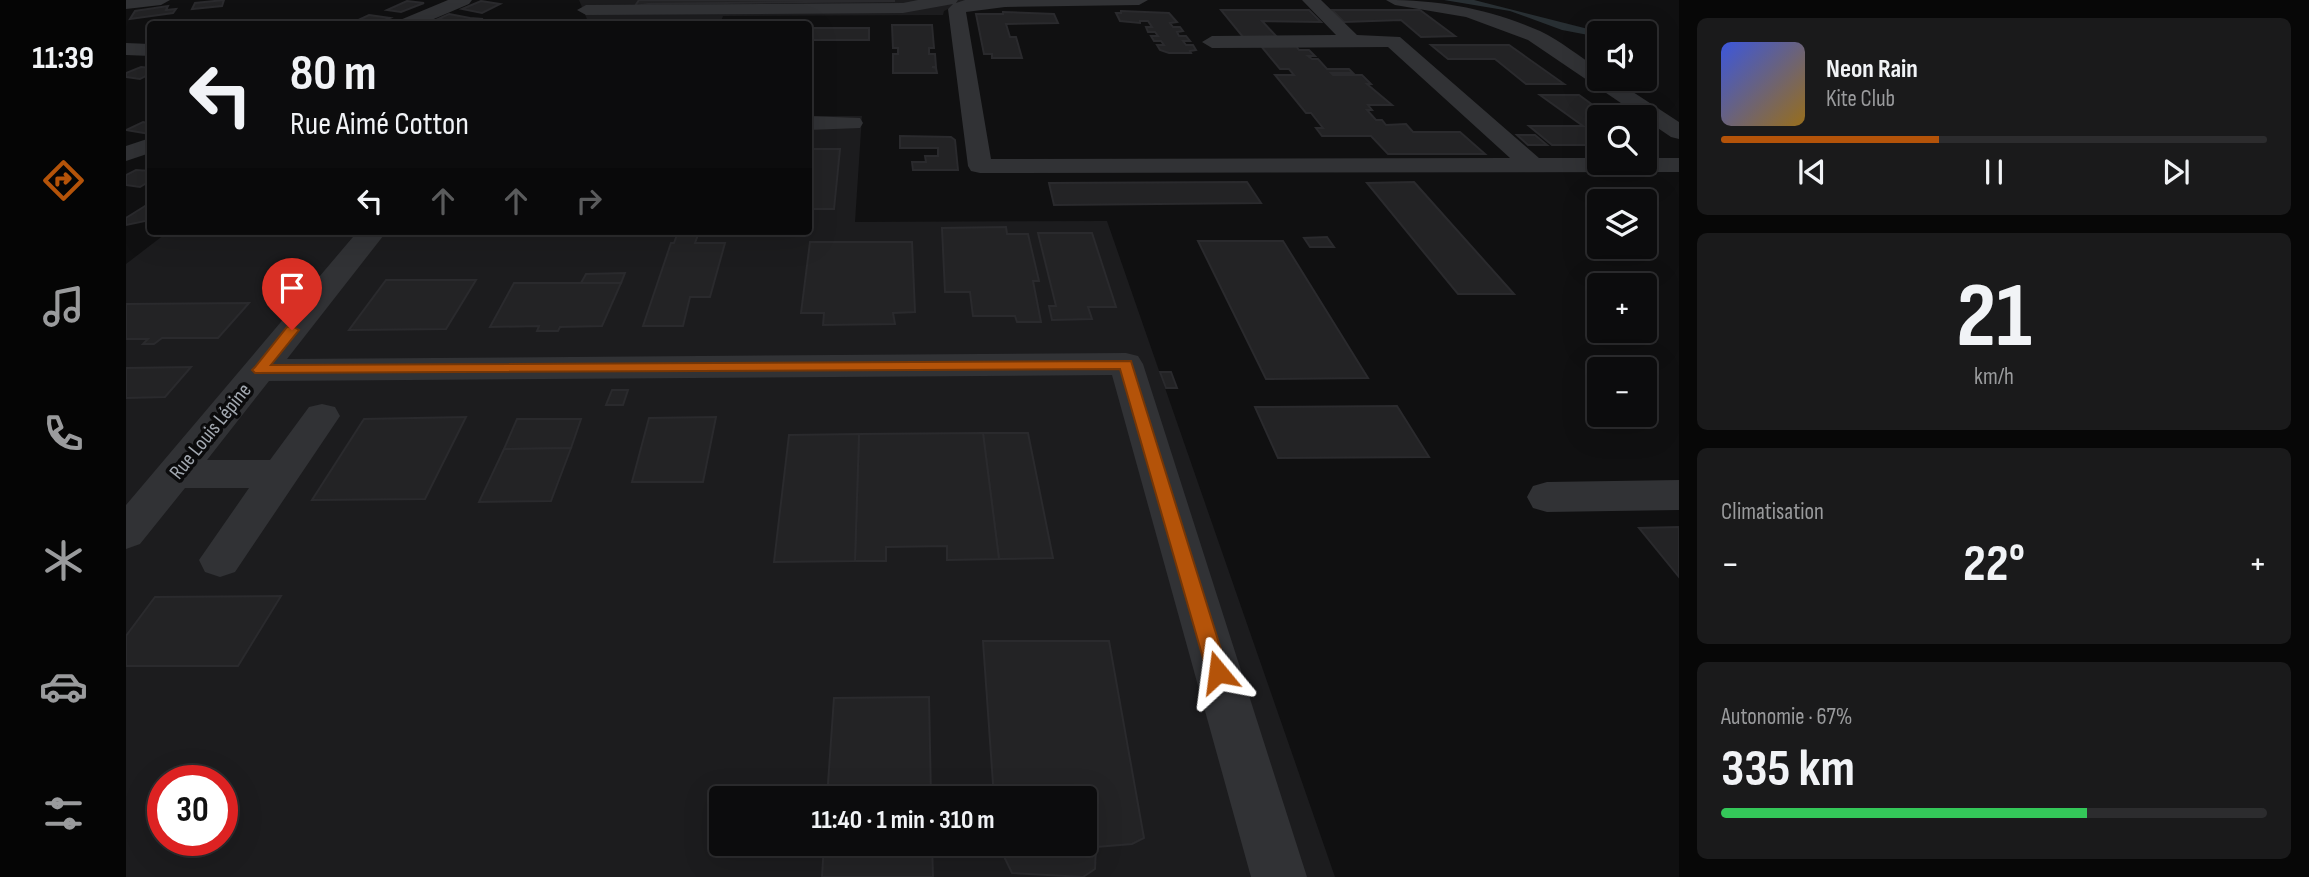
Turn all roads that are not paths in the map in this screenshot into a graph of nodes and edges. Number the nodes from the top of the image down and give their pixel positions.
1 (161, 0) edge
2 (463, 0) edge
3 (949, 0) edge
4 (1139, 0) edge
5 (1311, 0) edge
6 (1395, 0) edge
7 (126, 4) edge
8 (587, 11) edge
9 (414, 21) edge
10 (1352, 41) junction
11 (1212, 42) dead end
12 (126, 49) edge
13 (147, 50) edge
14 (812, 123) edge
15 (852, 123) dead end
16 (1679, 132) edge
17 (1533, 165) junction
18 (1679, 165) edge
19 (370, 235) edge
20 (260, 370) junction
21 (322, 416) dead end
22 (174, 474) junction
23 (279, 474) junction
24 (1679, 495) edge
25 (1547, 497) dead end
26 (126, 533) edge
27 (220, 559) dead end
28 (1279, 877) edge

1 - 7 street
2 - 9 street
3 - 8 street
4 - 17 street
5 - 10 street
6 - 16 street
10 - 11 street
10 - 17 street
12 - 13 street
14 - 15 street
17 - 18 street
19 - 20 street, Rue Louis Lépine
20 - 22 street, Rue Louis Lépine
20 - 28 street
21 - 23 street
22 - 23 street
22 - 26 street, Rue Louis Lépine
23 - 27 street
24 - 25 street

